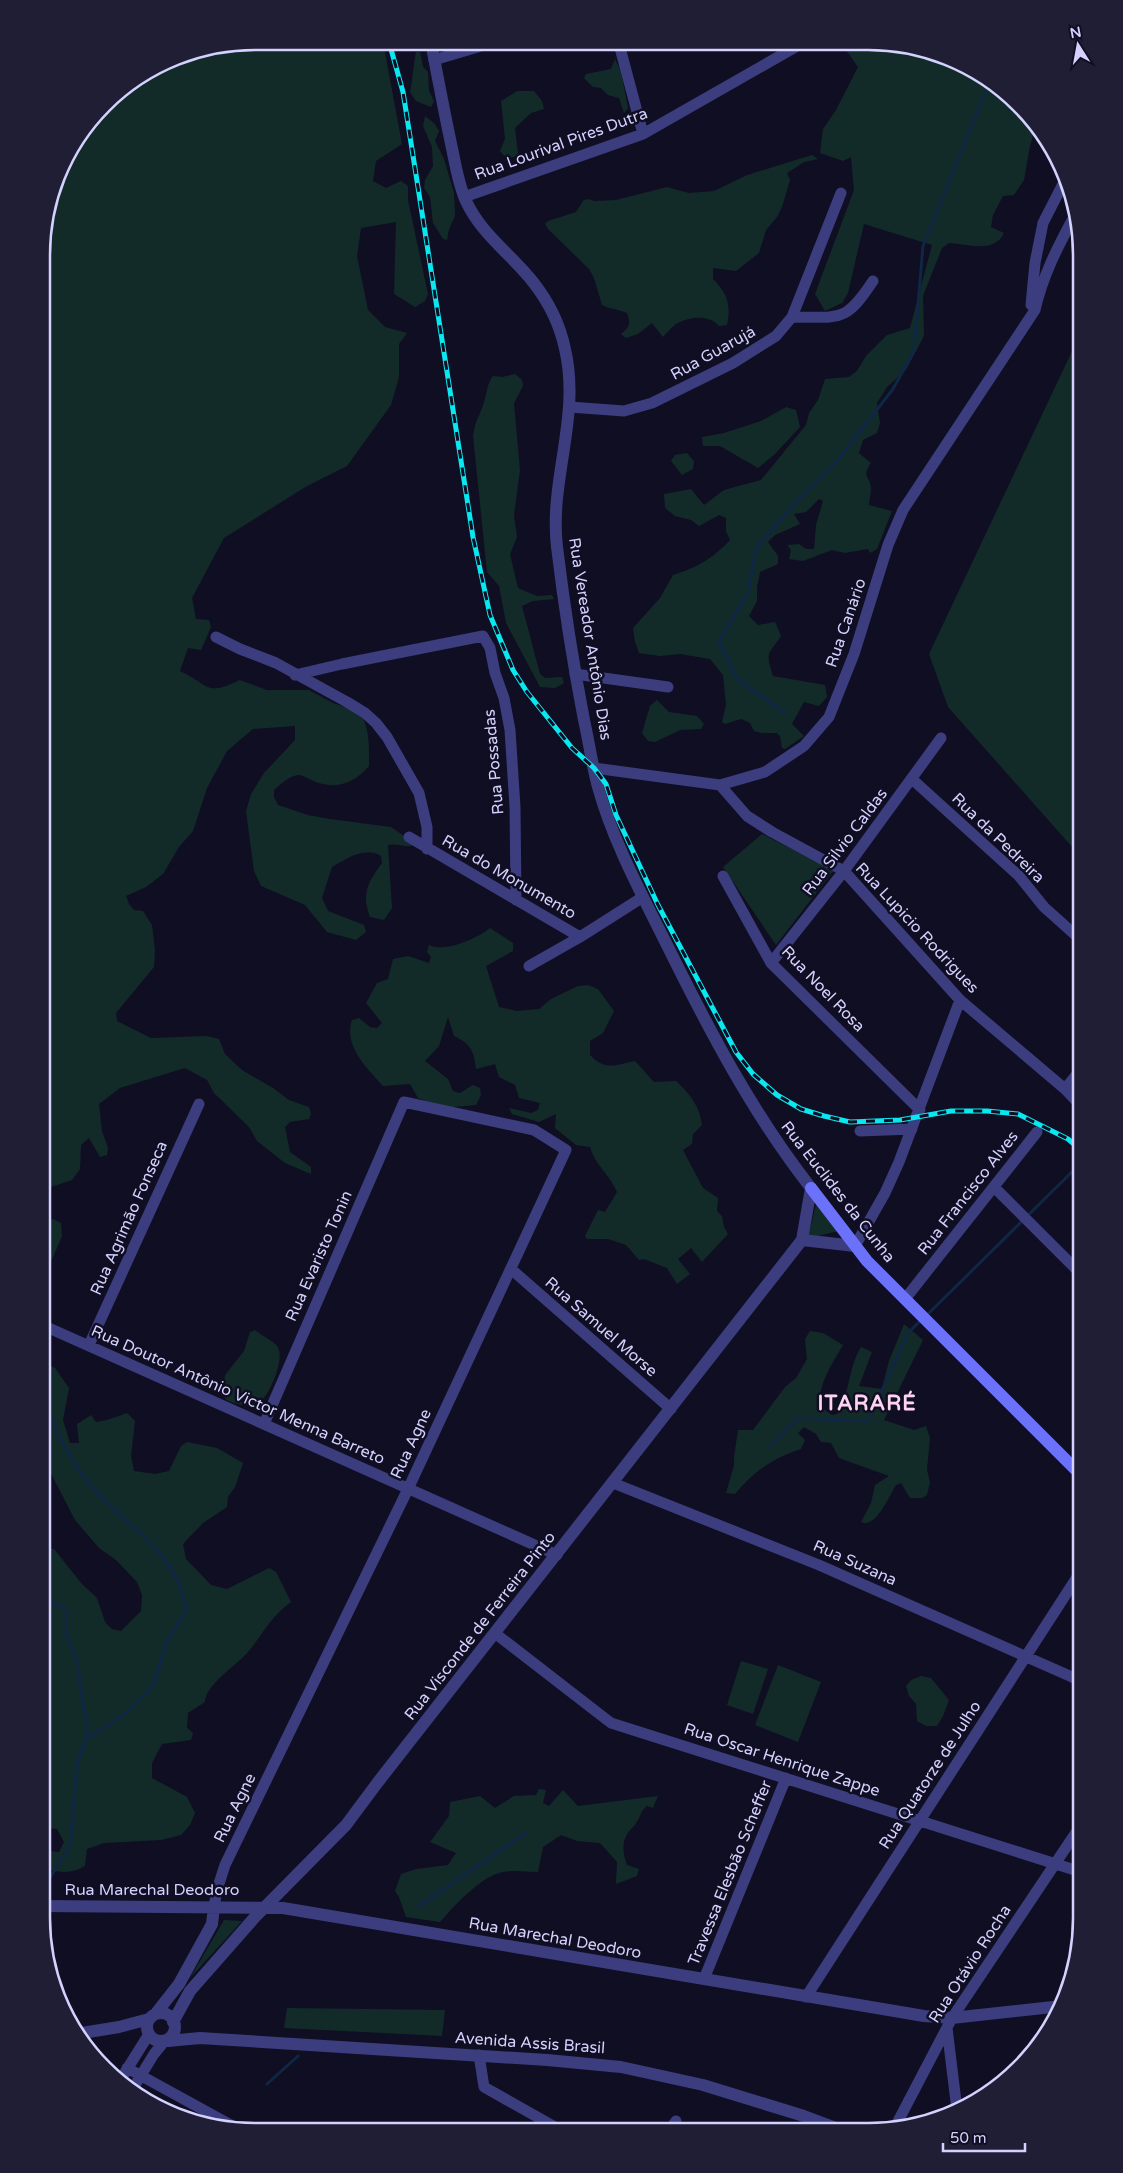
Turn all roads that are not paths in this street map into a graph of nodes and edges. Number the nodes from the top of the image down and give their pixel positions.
1 (432, 50) edge
2 (468, 50) edge
3 (622, 50) edge
4 (790, 50) edge
5 (434, 60) junction
6 (643, 134) junction
7 (1061, 187) edge
8 (841, 193) dead end
9 (464, 197) junction
10 (1070, 224) edge
11 (873, 281) dead end
12 (792, 317) junction
13 (1030, 319) junction
14 (570, 407) junction
15 (216, 637) dead end
16 (575, 674) junction
17 (296, 675) junction
18 (668, 687) dead end
19 (941, 738) dead end
20 (594, 768) junction
21 (913, 780) junction
22 (720, 785) junction
23 (409, 837) dead end
24 (427, 849) junction
25 (844, 871) junction
26 (723, 876) dead end
27 (643, 897) junction
28 (516, 900) junction
29 (1073, 933) edge
30 (580, 937) junction
31 (772, 963) junction
32 (529, 966) dead end
33 (960, 1000) junction
34 (1073, 1078) edge
35 (1064, 1089) junction
36 (1073, 1098) edge
37 (404, 1102) joint
38 (199, 1104) dead end
39 (920, 1110) junction
40 (912, 1130) junction
41 (860, 1131) dead end
42 (1037, 1132) dead end
43 (994, 1187) junction
44 (811, 1188) junction
45 (802, 1240) junction
46 (855, 1246) junction
47 (1073, 1265) edge
48 (511, 1269) junction
49 (906, 1299) junction
50 (50, 1328) edge
51 (89, 1345) junction
52 (671, 1409) junction
53 (264, 1424) junction
54 (1073, 1467) edge
55 (614, 1483) junction
56 (408, 1489) junction
57 (557, 1555) junction
58 (1073, 1583) edge
59 (496, 1634) junction
60 (1026, 1656) junction
61 (1073, 1677) edge
62 (786, 1778) junction
63 (920, 1820) junction
64 (1073, 1837) edge
65 (1055, 1864) junction
66 (1073, 1870) edge
67 (50, 1906) edge
68 (214, 1907) junction
69 (265, 1907) junction
70 (704, 1979) junction
71 (806, 1996) junction
72 (1053, 2007) edge
73 (174, 2023) junction
74 (949, 2023) junction
75 (151, 2024) junction
76 (84, 2033) edge
77 (200, 2038) junction
78 (166, 2042) junction
79 (479, 2055) junction
80 (127, 2068) junction
81 (123, 2075) edge
82 (141, 2075) junction
83 (135, 2085) edge
84 (956, 2103) edge
85 (222, 2120) edge
86 (898, 2120) edge
87 (548, 2123) edge
88 (823, 2123) edge

1 - 5 street, Rua Vereador Antônio Dias
2 - 5 street
3 - 6 street
4 - 6 street, Rua Lourival Pires Dutra
5 - 9 street, Rua Vereador Antônio Dias
6 - 9 street, Rua Lourival Pires Dutra
7 - 13 street, Rua Canário
8 - 12 street, Rua Guarujá
9 - 14 street, Rua Vereador Antônio Dias
10 - 13 street, Rua Canário
11 - 12 street
12 - 14 street, Rua Guarujá
13 - 22 street, Rua Canário
14 - 16 street, Rua Vereador Antônio Dias
15 - 17 street
16 - 18 street
16 - 20 street, Rua Vereador Antônio Dias
17 - 24 street
17 - 28 street, Rua Possadas
19 - 21 street, Rua Silvio Caldas
20 - 22 street, Rua Canário
20 - 27 street, Rua Euclides da Cunha
21 - 25 street, Rua Silvio Caldas
21 - 29 street, Rua da Pedreira
22 - 25 street, Rua Lupicio Rodrigues
23 - 24 street, Rua do Monumento
24 - 28 street, Rua do Monumento
25 - 31 street, Rua Silvio Caldas
25 - 33 street, Rua Lupicio Rodrigues
26 - 31 street, Rua Noel Rosa
27 - 30 street, Rua do Monumento
27 - 44 street, Rua Euclides da Cunha
28 - 30 street, Rua do Monumento
30 - 32 street
31 - 39 street, Rua Noel Rosa
33 - 35 street, Rua Lupicio Rodrigues
33 - 39 street
34 - 35 street
35 - 36 street, Rua Lupicio Rodrigues
37 - 48 street, Rua Agne
37 - 53 street, Rua Evaristo Tonin
38 - 51 street, Rua Agrimão Fonseca
39 - 40 street
40 - 41 street
40 - 46 street
42 - 43 street, Rua Francisco Alves
43 - 47 street
43 - 49 street, Rua Francisco Alves
44 - 45 street, Rua Visconde de Ferreira Pinto
44 - 46 main road, Rua Euclides da Cunha
45 - 46 street
45 - 52 street, Rua Visconde de Ferreira Pinto
46 - 49 main road, Rua Euclides da Cunha
48 - 52 street, Rua Samuel Morse
48 - 56 street, Rua Agne
49 - 54 main road, Rua Euclides da Cunha
50 - 51 street, Rua Doutor Antônio Victor Menna Barreto
51 - 53 street, Rua Doutor Antônio Victor Menna Barreto
52 - 55 street, Rua Visconde de Ferreira Pinto
53 - 56 street, Rua Doutor Antônio Victor Menna Barreto
55 - 57 street, Rua Visconde de Ferreira Pinto
55 - 60 street, Rua Suzana
56 - 57 street, Rua Doutor Antônio Victor Menna Barreto
56 - 68 street, Rua Agne
57 - 59 street, Rua Visconde de Ferreira Pinto
58 - 60 street, Rua Quatorze de Julho
59 - 62 street, Rua Oscar Henrique Zappe
59 - 69 street, Rua Visconde de Ferreira Pinto
60 - 61 street, Rua Suzana
60 - 63 street, Rua Quatorze de Julho
62 - 63 street, Rua Oscar Henrique Zappe
62 - 70 street, Travessa Elesbão Scheffer
63 - 65 street, Rua Oscar Henrique Zappe
63 - 71 street, Rua Quatorze de Julho
64 - 65 street, Rua Otávio Rocha
65 - 66 street, Rua Oscar Henrique Zappe
65 - 74 street, Rua Otávio Rocha
67 - 68 street, Rua Marechal Deodoro
68 - 69 street, Rua Marechal Deodoro
68 - 75 street
69 - 70 street, Rua Marechal Deodoro
69 - 73 street, Rua Visconde de Ferreira Pinto
70 - 71 street, Rua Marechal Deodoro
71 - 74 street, Rua Marechal Deodoro
72 - 74 street, Rua Marechal Deodoro
73 - 75 street
73 - 77 street, Avenida Assis Brasil
73 - 78 street
74 - 84 street
74 - 86 street, Rua Otávio Rocha
75 - 76 street
75 - 78 street
75 - 80 street
77 - 78 street, Avenida Assis Brasil
77 - 79 street, Avenida Assis Brasil
78 - 82 street
79 - 87 street
79 - 88 street, Avenida Assis Brasil
80 - 81 street
80 - 82 street
82 - 83 street
82 - 85 street

